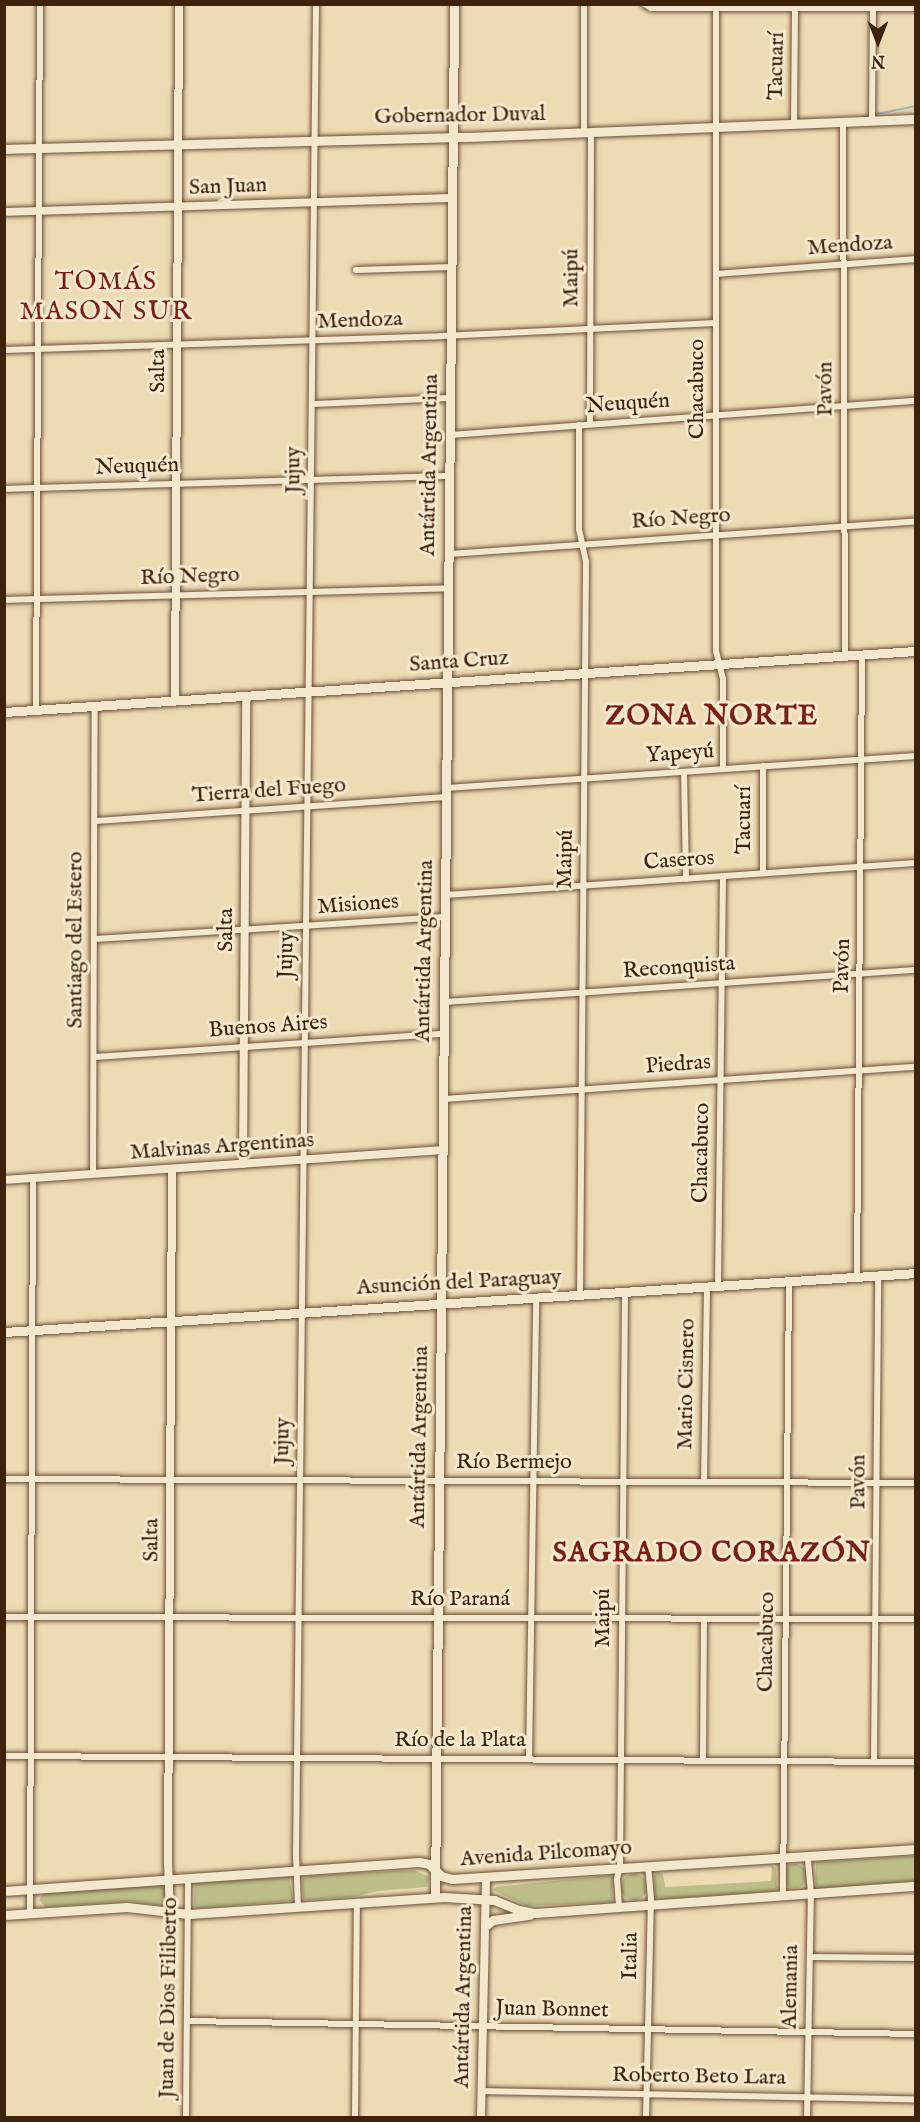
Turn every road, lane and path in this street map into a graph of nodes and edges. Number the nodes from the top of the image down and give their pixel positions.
1 (40, 4) edge
2 (179, 4) edge
3 (315, 4) edge
4 (454, 4) edge
5 (584, 4) edge
6 (644, 4) edge
7 (716, 8) junction
8 (795, 8) junction
9 (873, 8) junction
10 (915, 8) edge
11 (915, 119) edge
12 (872, 121) junction
13 (843, 122) junction
14 (794, 124) junction
15 (716, 127) junction
16 (587, 132) junction
17 (454, 136) junction
18 (314, 140) junction
19 (178, 144) junction
20 (39, 148) junction
21 (4, 149) edge
22 (453, 198) junction
23 (314, 202) junction
24 (177, 207) junction
25 (39, 211) junction
26 (4, 212) edge
27 (915, 259) edge
28 (844, 264) junction
29 (452, 267) junction
30 (357, 270) dead end
31 (716, 274) junction
32 (716, 323) junction
33 (590, 328) junction
34 (451, 335) junction
35 (313, 341) junction
36 (177, 345) junction
37 (38, 349) junction
38 (4, 350) edge
39 (451, 398) junction
40 (915, 401) edge
41 (312, 404) junction
42 (844, 406) junction
43 (716, 415) junction
44 (590, 424) junction
45 (579, 425) junction
46 (450, 435) junction
47 (450, 476) junction
48 (312, 480) junction
49 (176, 483) junction
50 (37, 488) junction
51 (4, 489) edge
52 (915, 521) edge
53 (845, 526) junction
54 (716, 535) junction
55 (583, 544) junction
56 (449, 554) junction
57 (448, 588) junction
58 (311, 592) junction
59 (175, 595) junction
60 (36, 599) junction
61 (4, 600) edge
62 (915, 651) edge
63 (862, 655) junction
64 (845, 656) junction
65 (719, 664) junction
66 (585, 673) junction
67 (447, 683) junction
68 (309, 692) junction
69 (246, 696) junction
70 (175, 701) junction
71 (95, 706) junction
72 (36, 710) junction
73 (4, 712) edge
74 (915, 756) edge
75 (862, 760) junction
76 (763, 766) junction
77 (723, 769) junction
78 (684, 772) junction
79 (584, 778) junction
80 (446, 793) junction
81 (307, 807) junction
82 (246, 811) junction
83 (95, 821) junction
84 (915, 863) edge
85 (862, 867) junction
86 (763, 873) junction
87 (723, 876) junction
88 (686, 879) junction
89 (583, 886) junction
90 (445, 895) junction
91 (445, 917) junction
92 (306, 926) junction
93 (244, 930) junction
94 (94, 939) junction
95 (915, 970) edge
96 (861, 974) junction
97 (722, 983) junction
98 (582, 993) junction
99 (444, 1002) junction
100 (444, 1034) junction
101 (304, 1043) junction
102 (244, 1047) junction
103 (94, 1056) junction
104 (915, 1067) edge
105 (860, 1071) junction
106 (721, 1080) junction
107 (581, 1090) junction
108 (443, 1099) junction
109 (443, 1150) junction
110 (303, 1159) junction
111 (243, 1164) junction
112 (172, 1169) junction
113 (93, 1174) junction
114 (33, 1178) junction
115 (4, 1180) edge
116 (915, 1273) edge
117 (878, 1275) junction
118 (857, 1277) junction
119 (789, 1281) junction
120 (718, 1286) junction
121 (706, 1287) junction
122 (625, 1292) junction
123 (580, 1295) junction
124 (536, 1298) junction
125 (441, 1303) junction
126 (302, 1312) junction
127 (171, 1321) junction
128 (32, 1330) junction
129 (4, 1332) edge
130 (4, 1479) edge
131 (32, 1479) junction
132 (170, 1479) junction
133 (300, 1480) junction
134 (439, 1481) junction
135 (533, 1481) junction
136 (623, 1482) junction
137 (704, 1482) junction
138 (786, 1482) junction
139 (877, 1483) junction
140 (915, 1483) edge
141 (4, 1617) edge
142 (31, 1617) junction
143 (169, 1618) junction
144 (299, 1618) junction
145 (438, 1618) junction
146 (531, 1618) junction
147 (622, 1619) junction
148 (704, 1619) junction
149 (785, 1619) junction
150 (875, 1619) junction
151 (915, 1619) edge
152 (4, 1756) edge
153 (31, 1756) junction
154 (168, 1757) junction
155 (297, 1758) junction
156 (437, 1758) junction
157 (529, 1759) junction
158 (621, 1759) junction
159 (703, 1759) junction
160 (783, 1761) junction
161 (874, 1762) junction
162 (915, 1762) edge
163 (915, 1849) edge
164 (808, 1856) junction
165 (782, 1858) junction
166 (648, 1867) junction
167 (620, 1868) junction
168 (296, 1871) junction
169 (435, 1871) junction
170 (486, 1877) junction
171 (188, 1878) junction
172 (168, 1880) junction
173 (915, 1886) edge
174 (30, 1889) junction
175 (4, 1891) edge
176 (811, 1894) junction
177 (783, 1896) junction
178 (435, 1897) junction
179 (485, 1899) junction
180 (357, 1903) junction
181 (650, 1905) junction
182 (298, 1907) junction
183 (619, 1907) junction
184 (170, 1912) junction
185 (538, 1913) junction
186 (30, 1914) junction
187 (189, 1914) junction
188 (4, 1915) edge
189 (485, 1926) junction
190 (810, 1957) junction
191 (915, 1958) edge
192 (187, 2021) junction
193 (356, 2024) junction
194 (483, 2026) junction
195 (647, 2029) junction
196 (808, 2032) junction
197 (915, 2034) edge
198 (482, 2091) junction
199 (646, 2094) junction
200 (807, 2097) junction
201 (915, 2099) edge
202 (186, 2118) edge
203 (355, 2118) edge
204 (481, 2118) edge
205 (646, 2118) edge
206 (807, 2118) edge

1 - 20 street
2 - 19 street, Salta
3 - 18 street, Jujuy
4 - 17 main road, Antártida Argentina
5 - 16 street, Maipú
6 - 7 street
7 - 8 street
7 - 15 street, Chacabuco
8 - 9 street
8 - 14 street, Tacuarí
9 - 10 street
9 - 12 street
11 - 12 main road, Gobernador Duval
12 - 13 main road, Gobernador Duval
13 - 14 main road, Gobernador Duval
13 - 28 street, Pavón
14 - 15 main road, Gobernador Duval
15 - 16 main road, Gobernador Duval
15 - 31 street, Chacabuco
16 - 17 main road, Gobernador Duval
16 - 33 street, Maipú
17 - 18 main road, Gobernador Duval
17 - 22 main road, Antártida Argentina
18 - 19 main road, Gobernador Duval
18 - 23 street, Jujuy
19 - 20 main road, Gobernador Duval
19 - 24 street, Salta
20 - 21 main road, Gobernador Duval
20 - 25 street
22 - 23 street, San Juan
22 - 29 main road, Antártida Argentina
23 - 24 street, San Juan
23 - 35 street, Jujuy
24 - 25 street, San Juan
24 - 36 street, Salta
25 - 26 street, San Juan
25 - 37 street
27 - 28 street, Mendoza
28 - 31 street, Mendoza
28 - 42 street, Pavón
29 - 30 street
29 - 34 main road, Antártida Argentina
31 - 32 street, Chacabuco
32 - 33 street, Mendoza
32 - 43 street, Chacabuco
33 - 34 street, Mendoza
33 - 44 street, Maipú
34 - 35 street, Mendoza
34 - 39 main road, Antártida Argentina
35 - 36 street, Mendoza
35 - 41 street, Jujuy
36 - 37 street, Mendoza
36 - 49 street, Salta
37 - 38 street, Mendoza
37 - 50 street
39 - 41 street
39 - 46 main road, Antártida Argentina
40 - 42 street, Neuquén
41 - 48 street, Jujuy
42 - 43 street, Neuquén
42 - 53 street, Pavón
43 - 44 street, Neuquén
43 - 54 street, Chacabuco
44 - 45 street, Neuquén
45 - 46 street, Neuquén
45 - 55 street, Maipú
46 - 47 main road, Antártida Argentina
47 - 48 street, Neuquén
47 - 56 main road, Antártida Argentina
48 - 49 street, Neuquén
48 - 58 street, Jujuy
49 - 50 street, Neuquén
49 - 59 street, Salta
50 - 51 street, Neuquén
50 - 60 street
52 - 53 street, Río Negro
53 - 54 street, Río Negro
53 - 64 street, Pavón
54 - 55 street, Río Negro
54 - 65 street, Chacabuco
55 - 56 street, Río Negro
55 - 66 street, Maipú
56 - 57 main road, Antártida Argentina
57 - 58 street, Río Negro
57 - 67 main road, Antártida Argentina
58 - 59 street, Río Negro
58 - 68 street, Jujuy
59 - 60 street, Río Negro
59 - 70 street, Salta
60 - 61 street, Río Negro
60 - 72 street
62 - 63 main road, Santa Cruz
63 - 64 main road, Santa Cruz
63 - 75 street, Pavón
64 - 65 main road, Santa Cruz
65 - 66 main road, Santa Cruz
65 - 77 street, Chacabuco
66 - 67 main road, Santa Cruz
66 - 79 street, Maipú
67 - 68 main road, Santa Cruz
67 - 80 main road, Antártida Argentina
68 - 69 main road, Santa Cruz
68 - 81 street, Jujuy
69 - 70 main road, Santa Cruz
69 - 82 street, Salta
70 - 71 main road, Santa Cruz
71 - 72 main road, Santa Cruz
71 - 83 street, Santiago del Estero
72 - 73 main road, Santa Cruz
74 - 75 street, Yapeyú
75 - 76 street, Yapeyú
75 - 85 street, Pavón
76 - 77 street, Yapeyú
76 - 86 street, Tacuarí
77 - 78 street, Yapeyú
78 - 79 street, Yapeyú
78 - 88 street
79 - 80 street, Yapeyú
79 - 89 street, Maipú
80 - 81 street, Tierra del Fuego
80 - 90 main road, Antártida Argentina
81 - 82 street, Tierra del Fuego
81 - 92 street, Jujuy
82 - 83 street, Tierra del Fuego
82 - 93 street, Salta
83 - 94 street, Santiago del Estero
84 - 85 street, Caseros
85 - 86 street, Caseros
85 - 96 street, Pavón
86 - 87 street, Caseros
87 - 88 street, Caseros
87 - 97 street, Chacabuco
88 - 89 street, Caseros
89 - 90 street, Caseros
89 - 98 street, Maipú
90 - 91 main road, Antártida Argentina
91 - 92 street, Misiones
91 - 99 main road, Antártida Argentina
92 - 93 street, Misiones
92 - 101 street, Jujuy
93 - 94 street, Misiones
93 - 102 street, Salta
94 - 103 street, Santiago del Estero
95 - 96 street, Reconquista
96 - 97 street, Reconquista
96 - 105 street, Pavón
97 - 98 street, Reconquista
97 - 106 street, Chacabuco
98 - 99 street, Reconquista
98 - 107 street, Maipú
99 - 100 main road, Antártida Argentina
100 - 101 street, Buenos Aires
100 - 108 main road, Antártida Argentina
101 - 102 street, Buenos Aires
101 - 110 street, Jujuy
102 - 103 street, Buenos Aires
102 - 111 street, Salta
103 - 113 street, Santiago del Estero
104 - 105 street, Piedras
105 - 106 street, Piedras
105 - 118 street, Pavón
106 - 107 street, Piedras
106 - 120 street, Chacabuco
107 - 108 street, Piedras
107 - 123 street, Maipú
108 - 109 main road, Antártida Argentina
109 - 110 street, Malvinas Argentinas
109 - 125 main road, Antártida Argentina
110 - 111 street, Malvinas Argentinas
110 - 126 street, Jujuy
111 - 112 street, Malvinas Argentinas
112 - 113 street, Malvinas Argentinas
112 - 127 street, Salta
113 - 114 street, Malvinas Argentinas
114 - 115 street, Malvinas Argentinas
114 - 128 street
116 - 117 main road, Asunción del Paraguay
117 - 118 main road, Asunción del Paraguay
117 - 139 street, Pavón
118 - 119 main road, Asunción del Paraguay
119 - 120 main road, Asunción del Paraguay
119 - 138 street, Chacabuco
120 - 121 main road, Asunción del Paraguay
121 - 122 main road, Asunción del Paraguay
121 - 137 street, Mario Cisnero
122 - 123 main road, Asunción del Paraguay
122 - 136 street, Maipú
123 - 124 main road, Asunción del Paraguay
124 - 125 main road, Asunción del Paraguay
124 - 135 street
125 - 126 main road, Asunción del Paraguay
125 - 134 main road, Antártida Argentina
126 - 127 main road, Asunción del Paraguay
126 - 133 street, Jujuy
127 - 128 main road, Asunción del Paraguay
127 - 132 street, Salta
128 - 129 main road, Asunción del Paraguay
128 - 131 street
130 - 131 street, Río Bermejo
131 - 132 street, Río Bermejo
131 - 142 street
132 - 133 street, Río Bermejo
132 - 143 street, Salta
133 - 134 street, Río Bermejo
133 - 144 street, Jujuy
134 - 135 street, Río Bermejo
134 - 145 main road, Antártida Argentina
135 - 136 street, Río Bermejo
135 - 146 street
136 - 137 street, Río Bermejo
136 - 147 street, Maipú
137 - 138 street, Río Bermejo
138 - 139 street, Río Bermejo
138 - 149 street, Chacabuco
139 - 140 street, Río Bermejo
139 - 150 street, Pavón
141 - 142 street, Río Paraná
142 - 143 street, Río Paraná
142 - 153 street
143 - 144 street, Río Paraná
143 - 154 street, Salta
144 - 145 street, Río Paraná
144 - 155 street, Jujuy
145 - 146 street, Río Paraná
145 - 156 main road, Antártida Argentina
146 - 147 street, Río Paraná
146 - 157 street
147 - 148 street, Río Paraná
147 - 158 street, Maipú
148 - 149 street, Río Paraná
148 - 159 street
149 - 150 street, Río Paraná
149 - 160 street, Chacabuco
150 - 151 street, Río Paraná
150 - 161 street, Pavón
152 - 153 street, Río de la Plata
153 - 154 street, Río de la Plata
153 - 174 street
154 - 155 street, Río de la Plata
154 - 172 street, Salta
155 - 156 street, Río de la Plata
155 - 168 street, Jujuy
156 - 157 street, Río de la Plata
156 - 169 main road, Antártida Argentina
157 - 158 street, Río de la Plata
158 - 159 street, Río de la Plata
158 - 167 street, Maipú
159 - 160 street, Río de la Plata
160 - 161 street, Río de la Plata
160 - 165 street, Chacabuco
161 - 162 street, Río de la Plata
163 - 164 main road, Avenida Pilcomayo
164 - 165 main road, Avenida Pilcomayo
164 - 176 street, Alemania
165 - 166 main road, Avenida Pilcomayo
165 - 177 street, Chacabuco
166 - 167 main road, Avenida Pilcomayo
166 - 181 street, Italia
167 - 170 main road, Avenida Pilcomayo
167 - 183 street, Maipú
168 - 169 main road, Avenida Pilcomayo
168 - 171 main road, Avenida Pilcomayo
168 - 182 street, Jujuy
169 - 170 main road, Avenida Pilcomayo
169 - 178 main road, Antártida Argentina
170 - 179 street, Antártida Argentina
171 - 172 main road, Avenida Pilcomayo
171 - 187 street, Juan de Dios Filiberto
172 - 174 main road, Avenida Pilcomayo
172 - 184 street, Salta
173 - 176 main road, Avenida Pilcomayo
174 - 175 main road, Avenida Pilcomayo
174 - 186 street
176 - 177 main road, Avenida Pilcomayo
176 - 190 street, Alemania
177 - 181 main road, Avenida Pilcomayo
178 - 179 main road, Avenida Pilcomayo
178 - 180 main road, Avenida Pilcomayo
179 - 185 main road, Avenida Pilcomayo
179 - 189 street, Antártida Argentina
180 - 182 main road, Avenida Pilcomayo
180 - 193 street
181 - 183 main road, Avenida Pilcomayo
181 - 195 street, Italia
182 - 187 main road, Avenida Pilcomayo
183 - 185 main road, Avenida Pilcomayo
184 - 186 main road, Avenida Pilcomayo
184 - 187 main road, Avenida Pilcomayo
185 - 189 main road
186 - 188 main road, Avenida Pilcomayo
187 - 192 street, Juan de Dios Filiberto
189 - 194 street, Antártida Argentina
190 - 191 street
190 - 196 street, Alemania
192 - 193 street, Juan Bonnet
192 - 202 street, Juan de Dios Filiberto
193 - 194 street, Juan Bonnet
193 - 203 street
194 - 195 street, Juan Bonnet
194 - 198 street, Antártida Argentina
195 - 196 street, Juan Bonnet
195 - 199 street, Italia
196 - 197 street, Juan Bonnet
196 - 200 street, Alemania
198 - 199 street, Roberto Beto Lara
198 - 204 street, Antártida Argentina
199 - 200 street, Roberto Beto Lara
199 - 205 street, Italia
200 - 201 street, Roberto Beto Lara
200 - 206 street, Alemania

